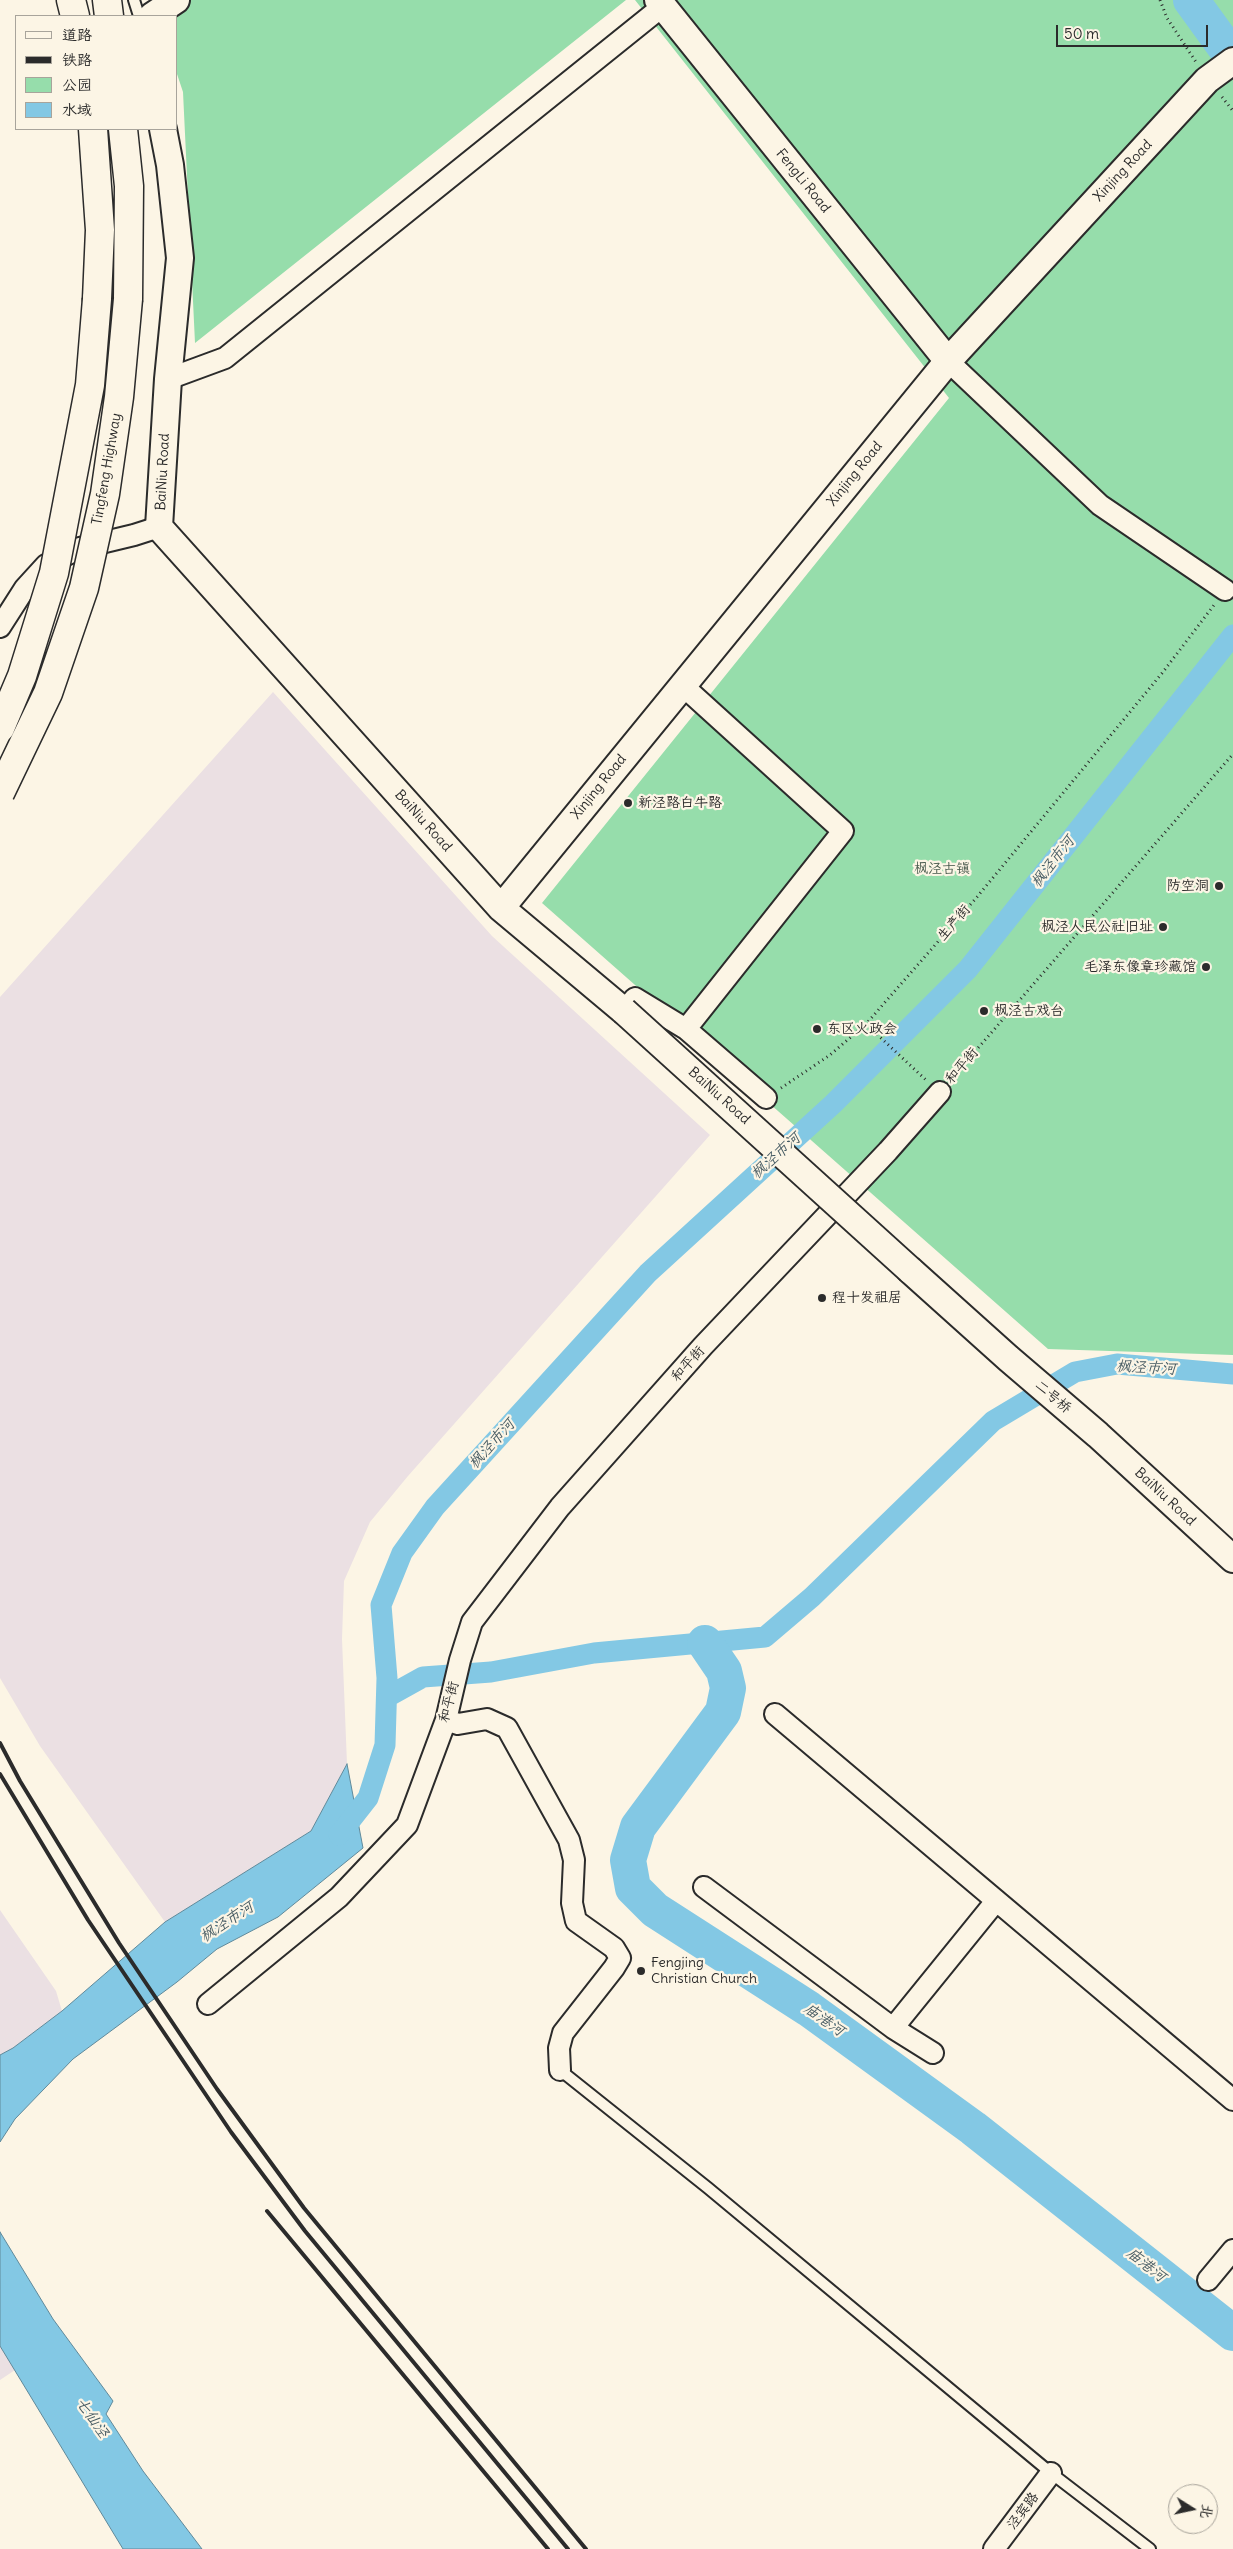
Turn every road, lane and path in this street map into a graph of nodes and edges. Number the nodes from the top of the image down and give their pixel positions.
1 (71, 0) edge
2 (107, 0) edge
3 (134, 0) edge
4 (176, 0) edge
5 (1160, 0) edge
6 (661, 3) edge
7 (75, 15) edge
8 (109, 15) edge
9 (139, 15) edge
10 (154, 15) edge
11 (1233, 61) edge
12 (1207, 80) junction
13 (93, 130) edge
14 (123, 130) edge
15 (163, 130) edge
16 (948, 361) junction
17 (168, 379) junction
18 (159, 527) junction
19 (1226, 590) joint
20 (0, 626) edge
21 (682, 685) junction
22 (0, 728) edge
23 (1233, 754) edge
24 (0, 793) edge
25 (501, 908) junction
26 (624, 1011) junction
27 (866, 1024) junction
28 (686, 1029) junction
29 (940, 1092) junction
30 (766, 1098) joint
31 (1008, 1358) joint
32 (1098, 1435) joint
33 (1233, 1559) edge
34 (449, 1710) junction
35 (775, 1714) dead end
36 (704, 1887) dead end
37 (996, 1901) junction
38 (208, 2004) dead end
39 (893, 2028) junction
40 (933, 2052) dead end
41 (560, 2070) joint
42 (1233, 2100) edge
43 (1233, 2250) edge
44 (1208, 2280) dead end
45 (1051, 2473) junction
46 (994, 2549) edge
47 (1150, 2549) edge

1 - 7 highway
2 - 8 highway
3 - 9 lane
4 - 10 street
5 - 12 path
6 - 16 street, FengLi Road
6 - 17 street
11 - 12 street, Xinjing Road
12 - 16 street, Xinjing Road
13 - 22 highway, bridge
14 - 24 highway, Tingfeng Highway, bridge
15 - 17 street, BaiNiu Road
16 - 19 street
16 - 21 street, Xinjing Road
17 - 18 street, BaiNiu Road
18 - 20 street
18 - 25 street, BaiNiu Road
19 - 27 path, 生产街
21 - 25 street, Xinjing Road
21 - 28 street
23 - 29 path, 和平街
25 - 26 street, BaiNiu Road
26 - 28 street
26 - 31 street, BaiNiu Road, bridge
27 - 29 path
27 - 30 path, 生产街
28 - 30 street
29 - 34 street, 和平街
31 - 32 street, 二号桥
32 - 33 street, BaiNiu Road
34 - 38 street, 和平街
34 - 41 street
35 - 37 street
36 - 39 street
37 - 39 street
37 - 42 street
39 - 40 street
41 - 45 lane
43 - 44 street
45 - 46 street, 泾宾路
45 - 47 lane

